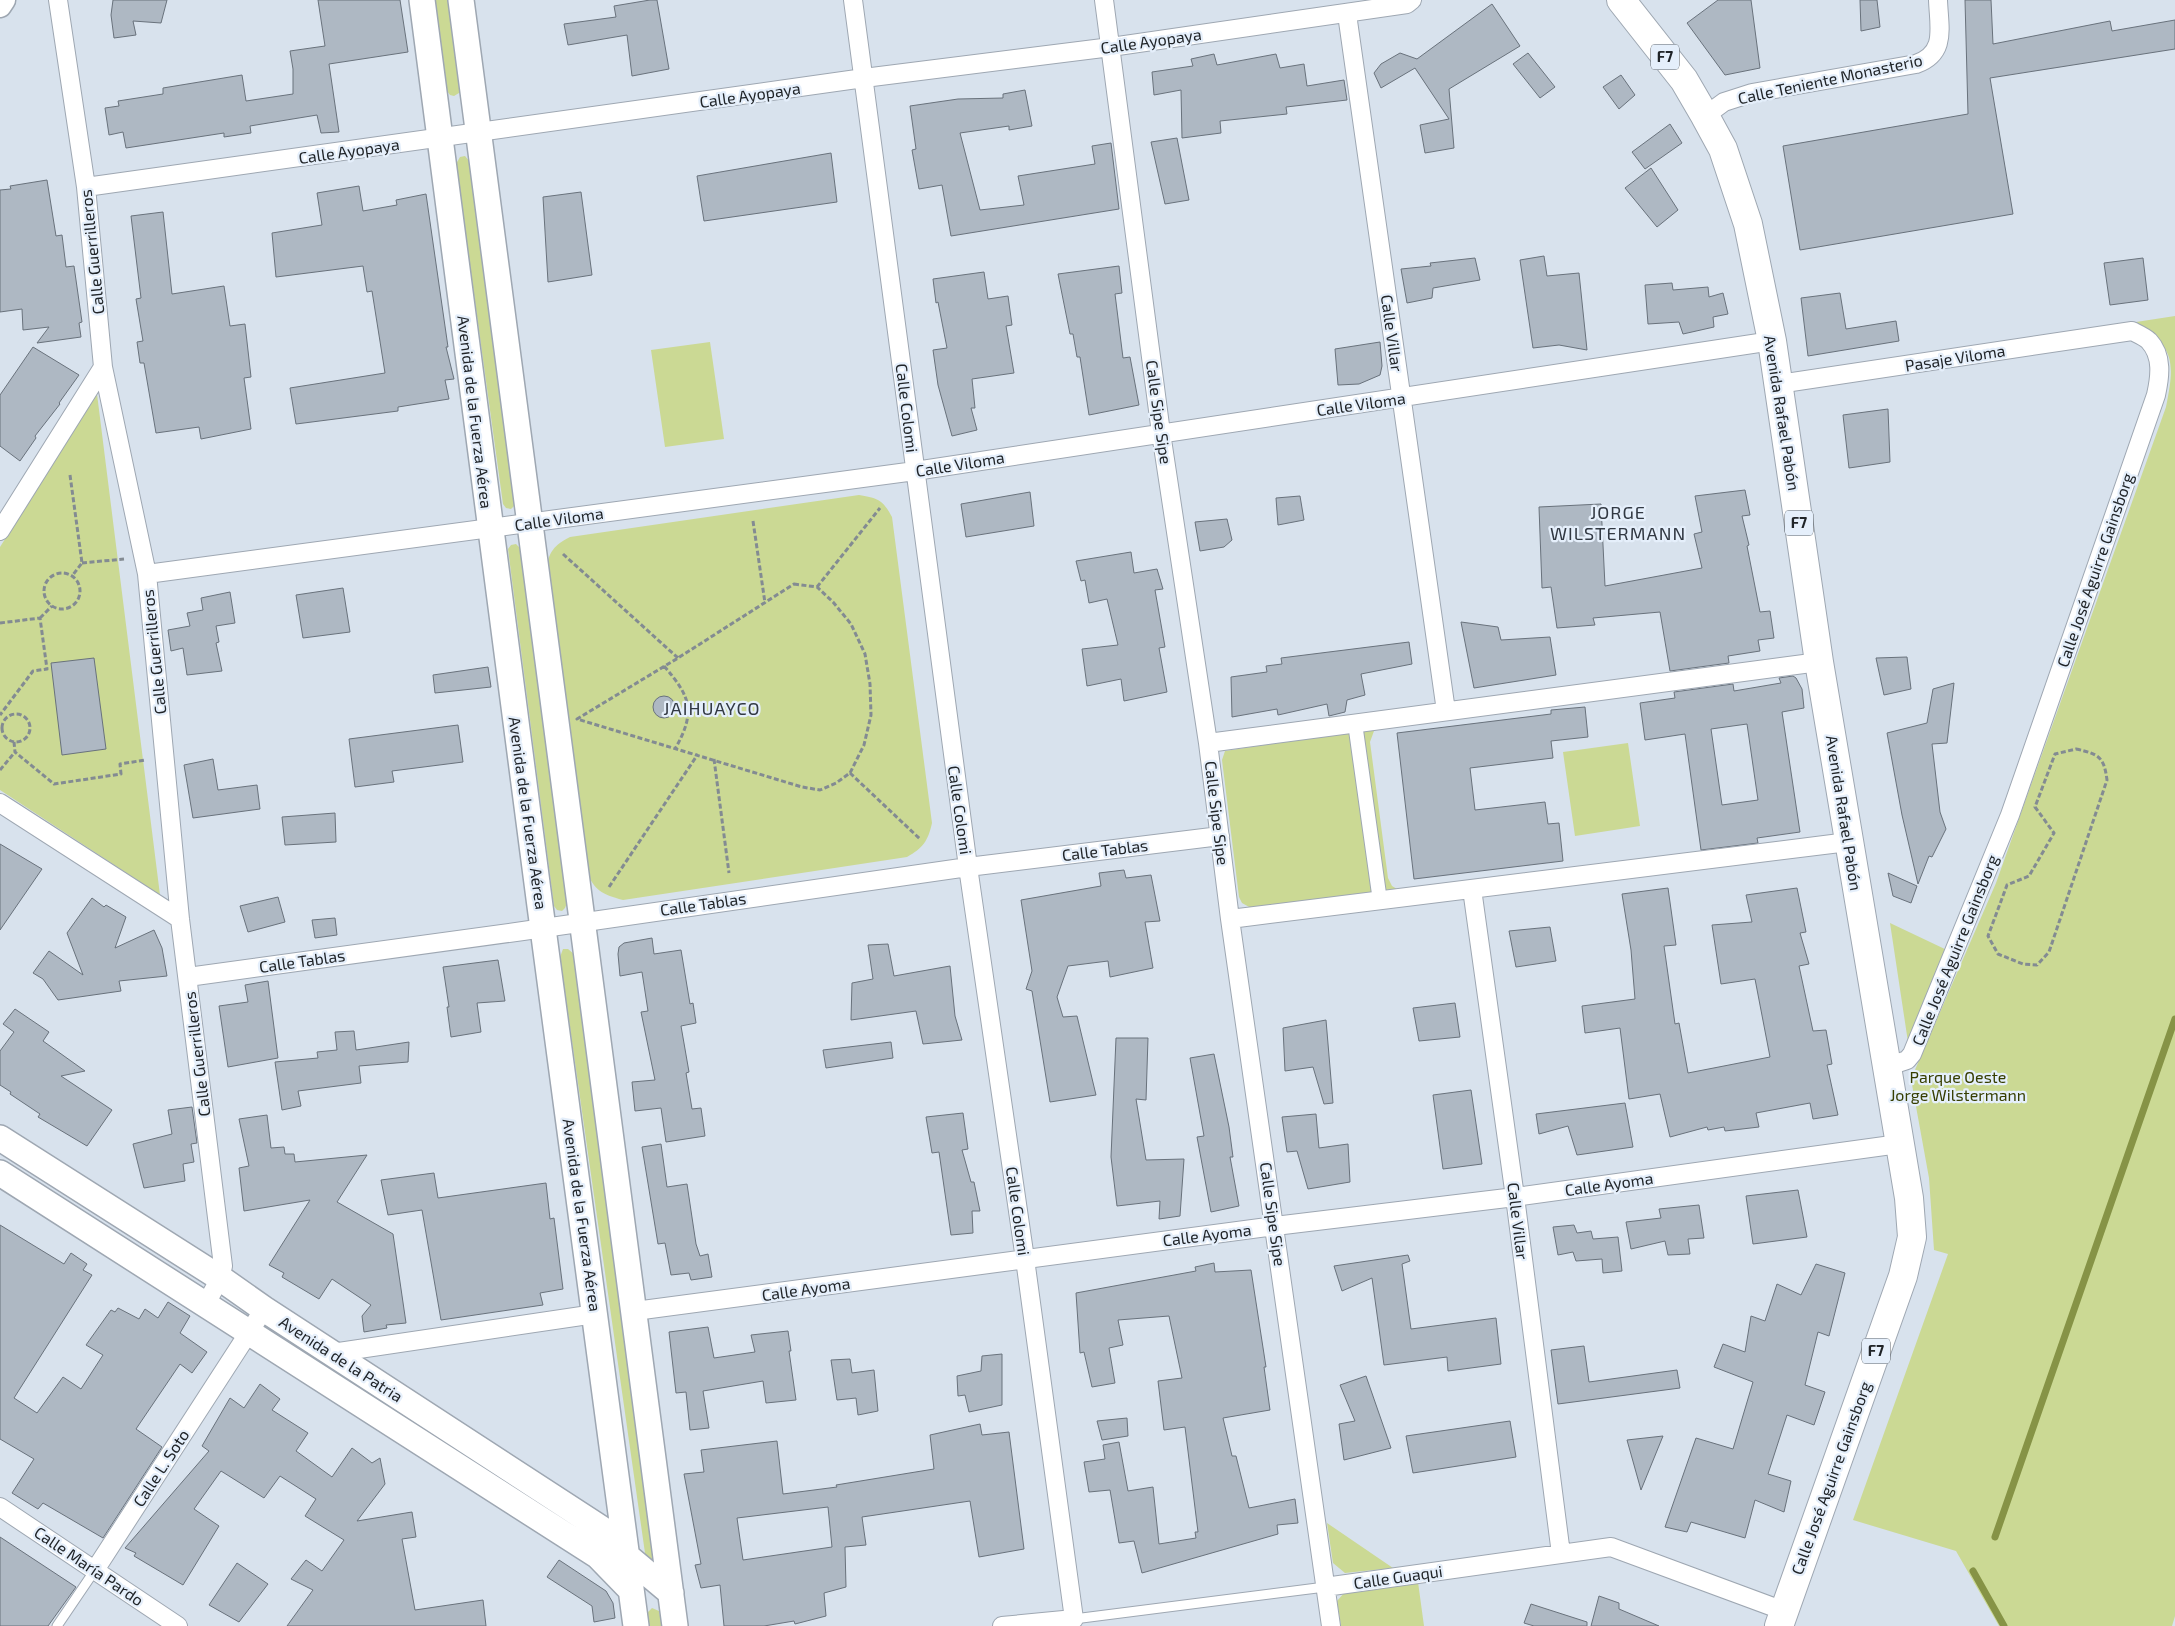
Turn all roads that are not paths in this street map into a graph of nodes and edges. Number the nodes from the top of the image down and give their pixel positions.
1 (4, 0) edge
2 (58, 0) edge
3 (422, 0) edge
4 (461, 0) edge
5 (854, 0) edge
6 (1104, 0) edge
7 (1412, 0) edge
8 (1621, 0) edge
9 (1938, 0) edge
10 (0, 6) edge
11 (1347, 14) junction
12 (1110, 47) junction
13 (864, 78) junction
14 (1705, 116) junction
15 (478, 133) junction
16 (439, 139) junction
17 (86, 187) junction
18 (2132, 331) joint
19 (1772, 341) junction
20 (103, 367) junction
21 (1778, 384) junction
22 (1401, 398) junction
23 (1161, 433) junction
24 (915, 471) junction
25 (529, 523) junction
26 (490, 528) junction
27 (0, 531) edge
28 (147, 574) junction
29 (1819, 662) junction
30 (1446, 712) junction
31 (1355, 724) junction
32 (1208, 743) junction
33 (0, 802) edge
34 (1220, 836) junction
35 (1848, 842) junction
36 (968, 867) junction
37 (1472, 889) junction
38 (1380, 901) junction
39 (180, 919) junction
40 (1230, 919) junction
41 (582, 922) junction
42 (543, 928) junction
43 (188, 976) junction
44 (1886, 1067) junction
45 (0, 1138) edge
46 (1899, 1144) junction
47 (0, 1173) edge
48 (1515, 1197) junction
49 (1275, 1226) junction
50 (1025, 1260) junction
51 (220, 1278) junction
52 (206, 1304) junction
53 (264, 1309) junction
54 (634, 1311) junction
55 (595, 1314) junction
56 (250, 1332) junction
57 (332, 1354) junction
58 (618, 1479) junction
59 (0, 1506) edge
60 (579, 1514) junction
61 (1561, 1554) junction
62 (628, 1557) junction
63 (95, 1570) junction
64 (1325, 1588) junction
65 (631, 1590) junction
66 (671, 1593) junction
67 (1074, 1619) junction
68 (1781, 1619) edge
69 (1092, 1622) edge
70 (57, 1626) edge
71 (178, 1626) edge
72 (636, 1626) edge
73 (675, 1626) edge
74 (1002, 1626) edge
75 (1331, 1626) edge

1 - 10 street
2 - 17 street, Calle Guerrilleros
3 - 16 main road, Avenida de la Fuerza Aérea
4 - 15 main road
5 - 13 street, Calle Colomi
6 - 12 street, Calle Sipe Sipe
7 - 11 street, Calle Ayopaya
8 - 14 highway, Avenida Rafael Pabón / F7
9 - 14 street, Calle Teniente Monasterio
11 - 12 street, Calle Ayopaya
11 - 22 street, Calle Villar
12 - 13 street, Calle Ayopaya
12 - 23 street, Calle Sipe Sipe
13 - 15 street, Calle Ayopaya
13 - 24 street, Calle Colomi
14 - 19 highway, Avenida Rafael Pabón / F7
15 - 16 street, Calle Ayopaya
15 - 25 main road
16 - 17 street, Calle Ayopaya
16 - 26 main road, Avenida de la Fuerza Aérea
17 - 20 street, Calle Guerrilleros
18 - 21 street, Pasaje Viloma
18 - 44 street, Calle José Aguirre Gainsborg
19 - 21 highway, Avenida Rafael Pabón / F7
19 - 22 street, Calle Viloma
20 - 27 street
20 - 28 street, Calle Guerrilleros
21 - 29 highway, Avenida Rafael Pabón / F7
22 - 23 street, Calle Viloma
22 - 30 street, Calle Villar
23 - 24 street, Calle Viloma
23 - 32 street, Calle Sipe Sipe
24 - 25 street, Calle Viloma
24 - 36 street, Calle Colomi
25 - 26 street, Calle Viloma
25 - 41 main road
26 - 28 street, Calle Viloma
26 - 42 main road, Avenida de la Fuerza Aérea
28 - 39 street, Calle Guerrilleros
29 - 30 street
29 - 35 highway, Avenida Rafael Pabón / F7
30 - 31 street
31 - 32 street
31 - 38 street
32 - 34 street, Calle Sipe Sipe
33 - 39 street
34 - 36 street, Calle Tablas
34 - 40 street, Calle Sipe Sipe
35 - 37 street
35 - 44 highway, Avenida Rafael Pabón / F7
36 - 41 street, Calle Tablas
36 - 50 street, Calle Colomi
37 - 38 street
37 - 48 street, Calle Villar
38 - 40 street
39 - 43 street, Calle Guerrilleros
40 - 49 street, Calle Sipe Sipe
41 - 42 street, Calle Tablas
41 - 54 main road
42 - 43 street, Calle Tablas
42 - 55 main road, Avenida de la Fuerza Aérea
43 - 51 street, Calle Guerrilleros
44 - 46 highway, Calle José Aguirre Gainsborg / F7
45 - 51 main road, Avenida de la Patria
46 - 48 street, Calle Ayoma
46 - 68 highway, Calle José Aguirre Gainsborg / F7
47 - 52 main road, Avenida de la Patria
48 - 49 street, Calle Ayoma
48 - 61 street, Calle Villar
49 - 50 street, Calle Ayoma
49 - 64 street, Calle Sipe Sipe
50 - 54 street, Calle Ayoma
50 - 67 street, Calle Colomi
51 - 52 street, Calle Guerrilleros
51 - 53 main road, Avenida de la Patria
52 - 56 main road, Avenida de la Patria
53 - 56 street, Calle L. Soto
53 - 57 main road, Avenida de la Patria
54 - 66 main road
55 - 57 street
55 - 58 main road, Avenida de la Fuerza Aérea
56 - 63 street, Calle L. Soto
56 - 65 main road, Avenida de la Patria
57 - 60 main road, Avenida de la Patria
58 - 60 main road
58 - 62 main road, Avenida de la Fuerza Aérea
59 - 63 street, Calle María Pardo
60 - 62 main road, Avenida de la Patria
61 - 64 street, Calle Guaqui
61 - 68 street, Calle Guaqui
62 - 65 main road, Avenida de la Fuerza Aérea
62 - 66 main road, Avenida de la Patria
63 - 70 lane, Calle L. Soto
63 - 71 street, Calle María Pardo
64 - 69 lane, Calle Guaqui
64 - 75 street, Calle Sipe Sipe
65 - 72 main road, Avenida de la Fuerza Aérea
66 - 73 main road
67 - 69 lane, Calle Guaqui
67 - 74 street, Calle Guaqui

